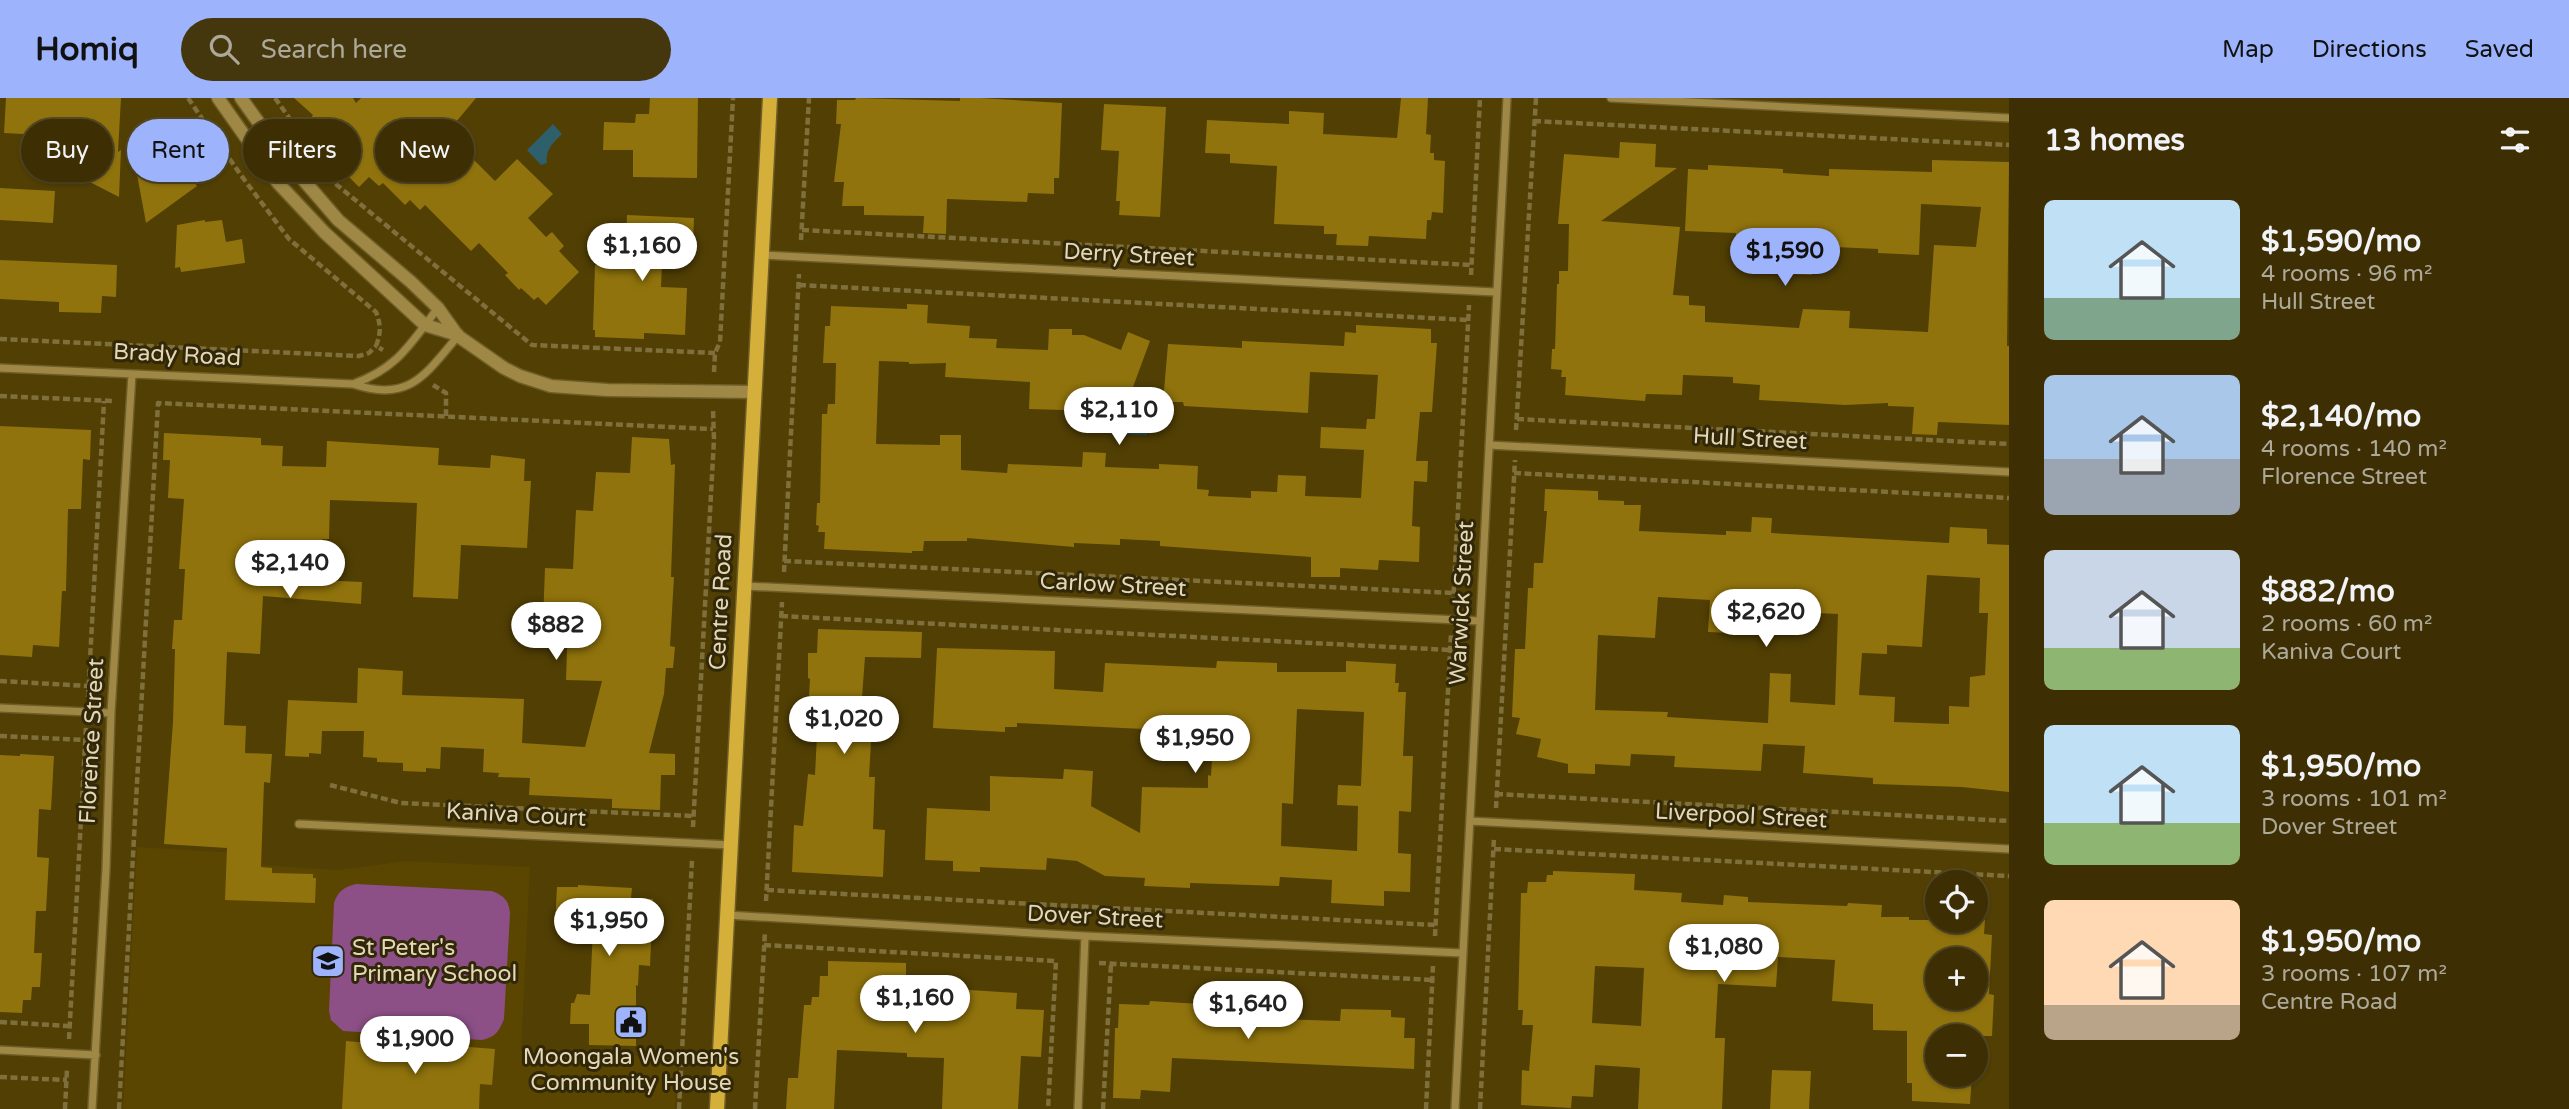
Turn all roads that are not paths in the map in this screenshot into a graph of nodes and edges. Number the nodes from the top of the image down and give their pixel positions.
1 (218, 98) edge
2 (241, 98) edge
3 (770, 98) edge
4 (1507, 98) edge
5 (1611, 98) edge
6 (2009, 118) edge
7 (762, 255) junction
8 (1495, 292) junction
9 (438, 308) junction
10 (425, 325) junction
11 (458, 335) junction
12 (0, 368) edge
13 (132, 374) junction
14 (353, 384) junction
15 (754, 392) junction
16 (1489, 445) junction
17 (2009, 471) edge
18 (745, 586) junction
19 (1480, 621) junction
20 (0, 708) edge
21 (111, 713) junction
22 (1470, 821) junction
23 (299, 824) dead end
24 (731, 845) junction
25 (2009, 849) edge
26 (727, 915) junction
27 (1084, 936) junction
28 (1462, 953) junction
29 (0, 1050) edge
30 (96, 1055) junction
31 (92, 1109) edge
32 (717, 1109) edge
33 (1078, 1109) edge
34 (1455, 1109) edge

1 - 10 street
2 - 9 street
3 - 7 main road, Centre Road
4 - 8 street, Warwick Street
5 - 6 street
7 - 8 street, Derry Street
7 - 15 main road, Centre Road
8 - 16 street, Warwick Street
9 - 10 street, Brady Road
9 - 11 street
10 - 11 street
10 - 14 street, Brady Road
11 - 14 street, Brady Road
11 - 15 street
12 - 13 street, Brady Road
13 - 14 street, Brady Road
13 - 21 street, Florence Street
15 - 18 main road, Centre Road
16 - 17 street, Hull Street
16 - 19 street, Warwick Street
18 - 19 street, Carlow Street
18 - 24 main road, Centre Road
19 - 22 street, Warwick Street
20 - 21 street
21 - 30 street, Florence Street
22 - 25 street, Liverpool Street
22 - 28 street, Warwick Street
23 - 24 street, Kaniva Court
24 - 26 main road, Centre Road
26 - 27 street, Dover Street
26 - 32 main road, Centre Road
27 - 28 street, Dover Street
27 - 33 street
28 - 34 street, Warwick Street
29 - 30 street
30 - 31 street, Florence Street

